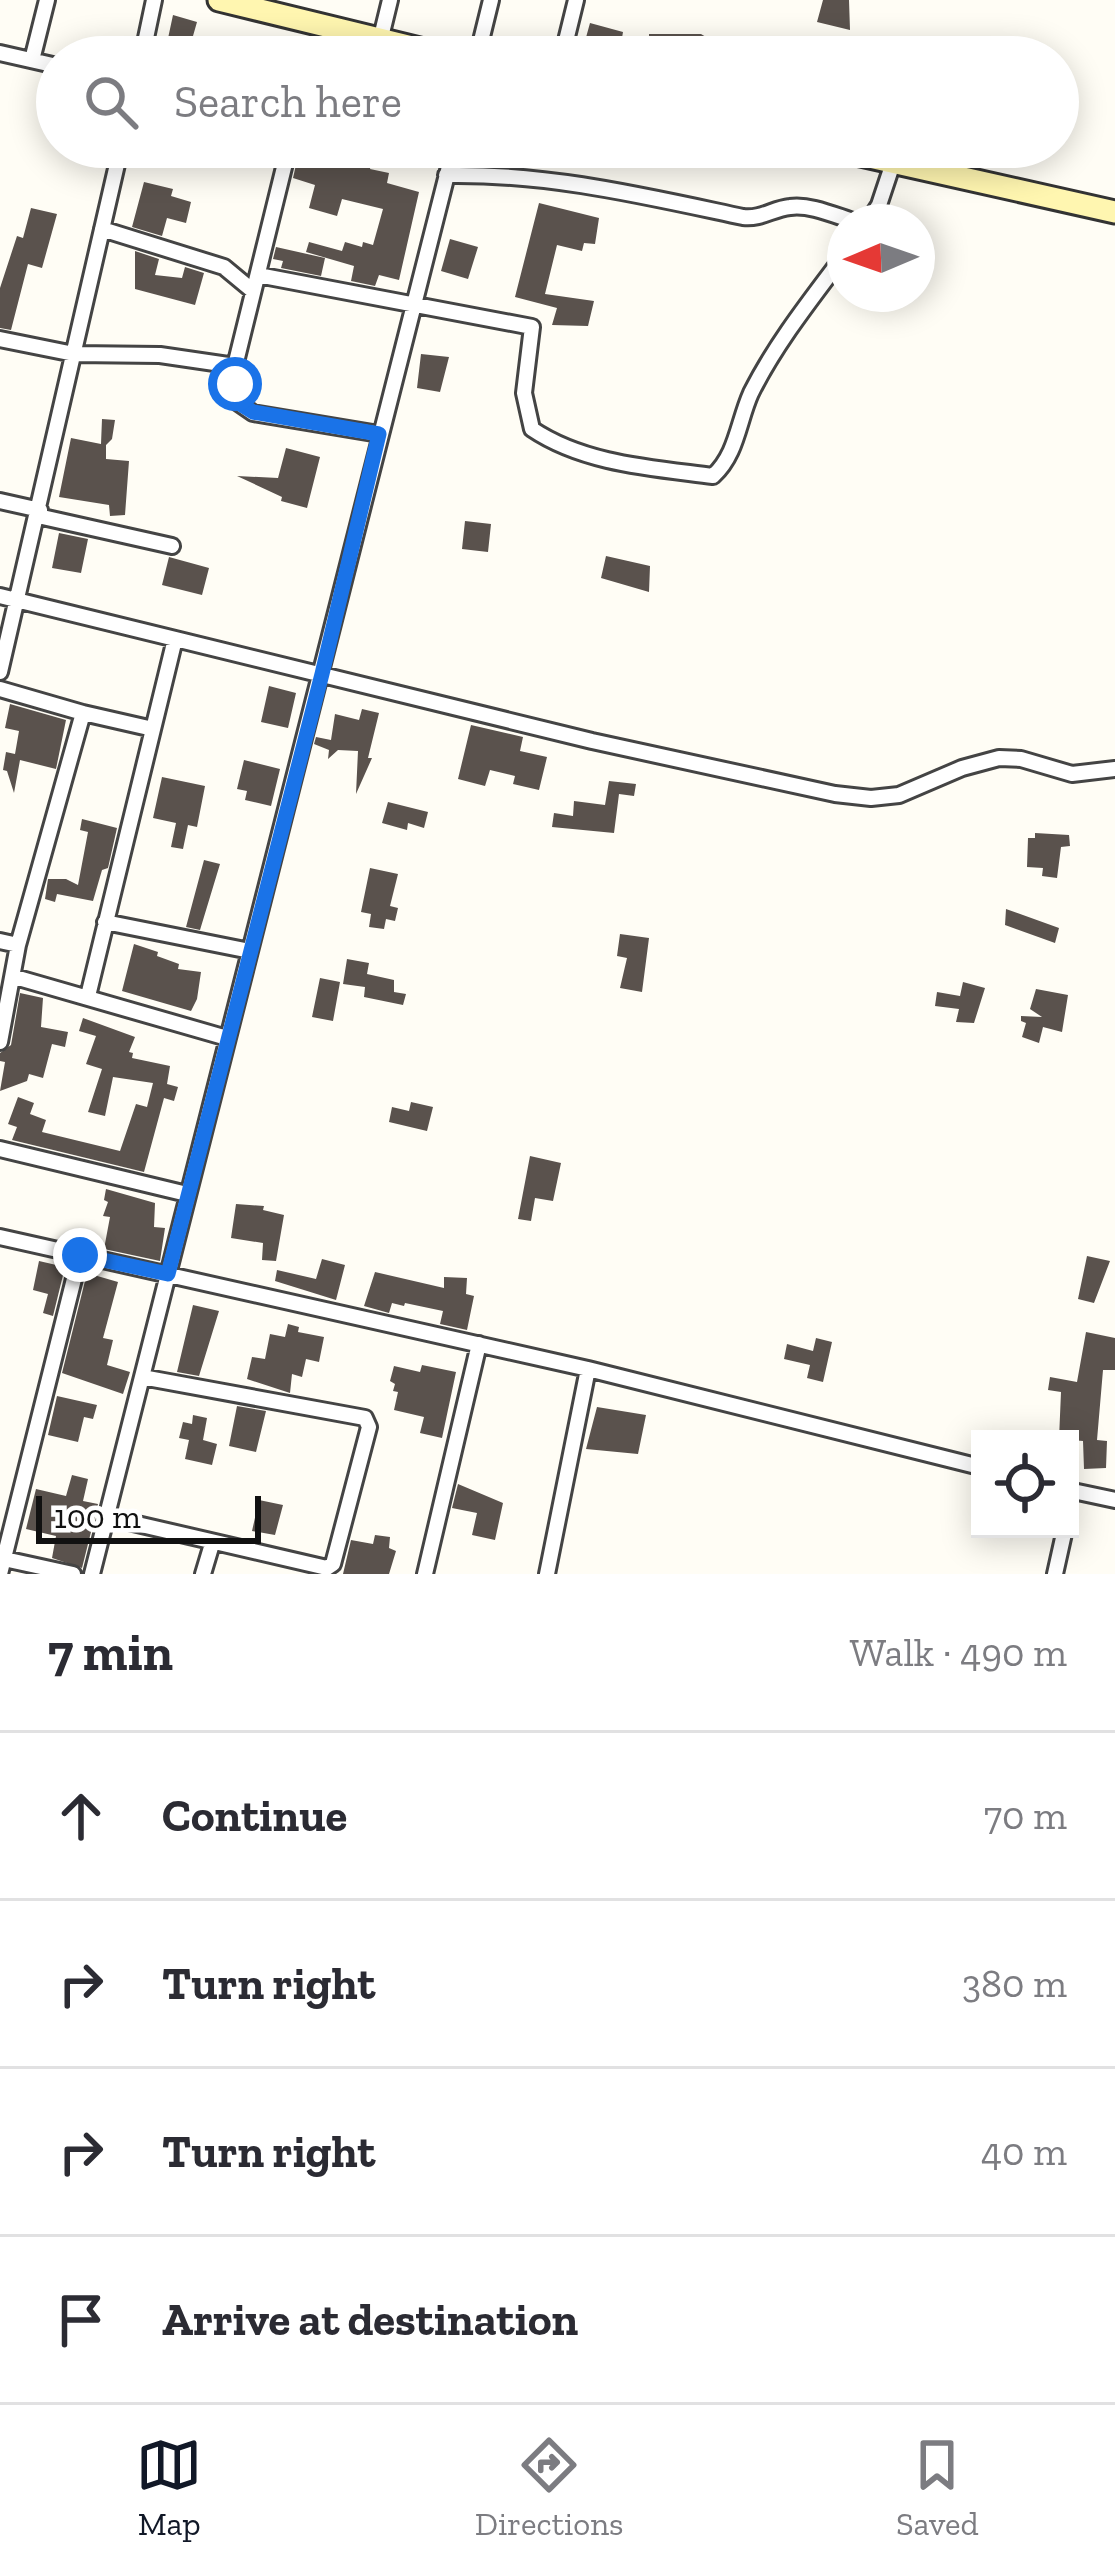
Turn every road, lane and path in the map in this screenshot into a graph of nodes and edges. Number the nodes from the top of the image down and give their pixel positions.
1 (46, 0) edge
2 (154, 0) edge
3 (219, 0) edge
4 (390, 0) edge
5 (490, 0) edge
6 (576, 0) edge
7 (38, 36) edge
8 (146, 36) edge
9 (377, 36) edge
10 (381, 36) edge
11 (482, 36) edge
12 (567, 36) edge
13 (36, 43) edge
14 (0, 53) edge
15 (32, 60) junction
16 (36, 61) edge
17 (116, 168) edge
18 (284, 168) edge
19 (448, 168) edge
20 (891, 168) edge
21 (916, 168) edge
22 (446, 175) junction
23 (879, 204) edge
24 (1115, 212) edge
25 (827, 214) edge
26 (102, 229) junction
27 (258, 275) junction
28 (827, 279) edge
29 (254, 291) junction
30 (413, 304) junction
31 (0, 339) edge
32 (74, 354) junction
33 (235, 366) junction
34 (379, 434) junction
35 (0, 501) edge
36 (39, 513) junction
37 (172, 546) dead end
38 (0, 596) edge
39 (18, 600) junction
40 (176, 639) junction
41 (0, 672) edge
42 (322, 674) junction
43 (0, 689) edge
44 (83, 713) junction
45 (154, 729) junction
46 (1115, 769) edge
47 (105, 922) junction
48 (0, 941) edge
49 (18, 945) junction
50 (250, 951) junction
51 (15, 977) junction
52 (88, 996) junction
53 (227, 1038) junction
54 (0, 1042) edge
55 (0, 1149) edge
56 (187, 1194) junction
57 (0, 1237) edge
58 (80, 1255) junction
59 (168, 1274) junction
60 (478, 1344) junction
61 (588, 1369) junction
62 (142, 1377) junction
63 (971, 1465) edge
64 (1079, 1496) edge
65 (1115, 1500) edge
66 (107, 1517) junction
67 (1063, 1538) edge
68 (212, 1544) junction
69 (1, 1564) edge
70 (73, 1574) edge
71 (92, 1574) edge
72 (203, 1574) edge
73 (425, 1574) edge
74 (547, 1574) edge
75 (1055, 1574) edge

1 - 7 street
2 - 8 street
3 - 9 street
4 - 10 street
5 - 11 street
6 - 12 street
13 - 15 street
14 - 15 street
15 - 16 street
17 - 26 street
18 - 27 street
19 - 22 street
20 - 23 street
21 - 24 street
22 - 25 street
22 - 30 street
26 - 29 street
26 - 32 street
27 - 29 street
27 - 30 street
28 - 30 street
29 - 33 street
30 - 34 street
31 - 32 street
32 - 33 street
32 - 36 street
33 - 34 street
34 - 42 street
35 - 36 street
36 - 37 street
36 - 39 street
38 - 39 street
39 - 40 street
39 - 41 street
40 - 42 street
40 - 45 street
42 - 46 street
42 - 50 street
43 - 44 street
44 - 45 street
44 - 49 street
45 - 47 street
47 - 50 street
47 - 52 street
48 - 49 street
49 - 51 street
50 - 53 street
51 - 52 street
51 - 54 street
52 - 53 street
53 - 56 street
55 - 56 street
56 - 59 street
57 - 58 street
58 - 59 street
58 - 69 street
59 - 60 street
59 - 62 street
60 - 61 street
60 - 73 street
61 - 63 street
61 - 74 street
62 - 66 street
62 - 68 street
64 - 65 street
66 - 68 street
66 - 71 street
67 - 75 street
68 - 72 street
69 - 70 street

